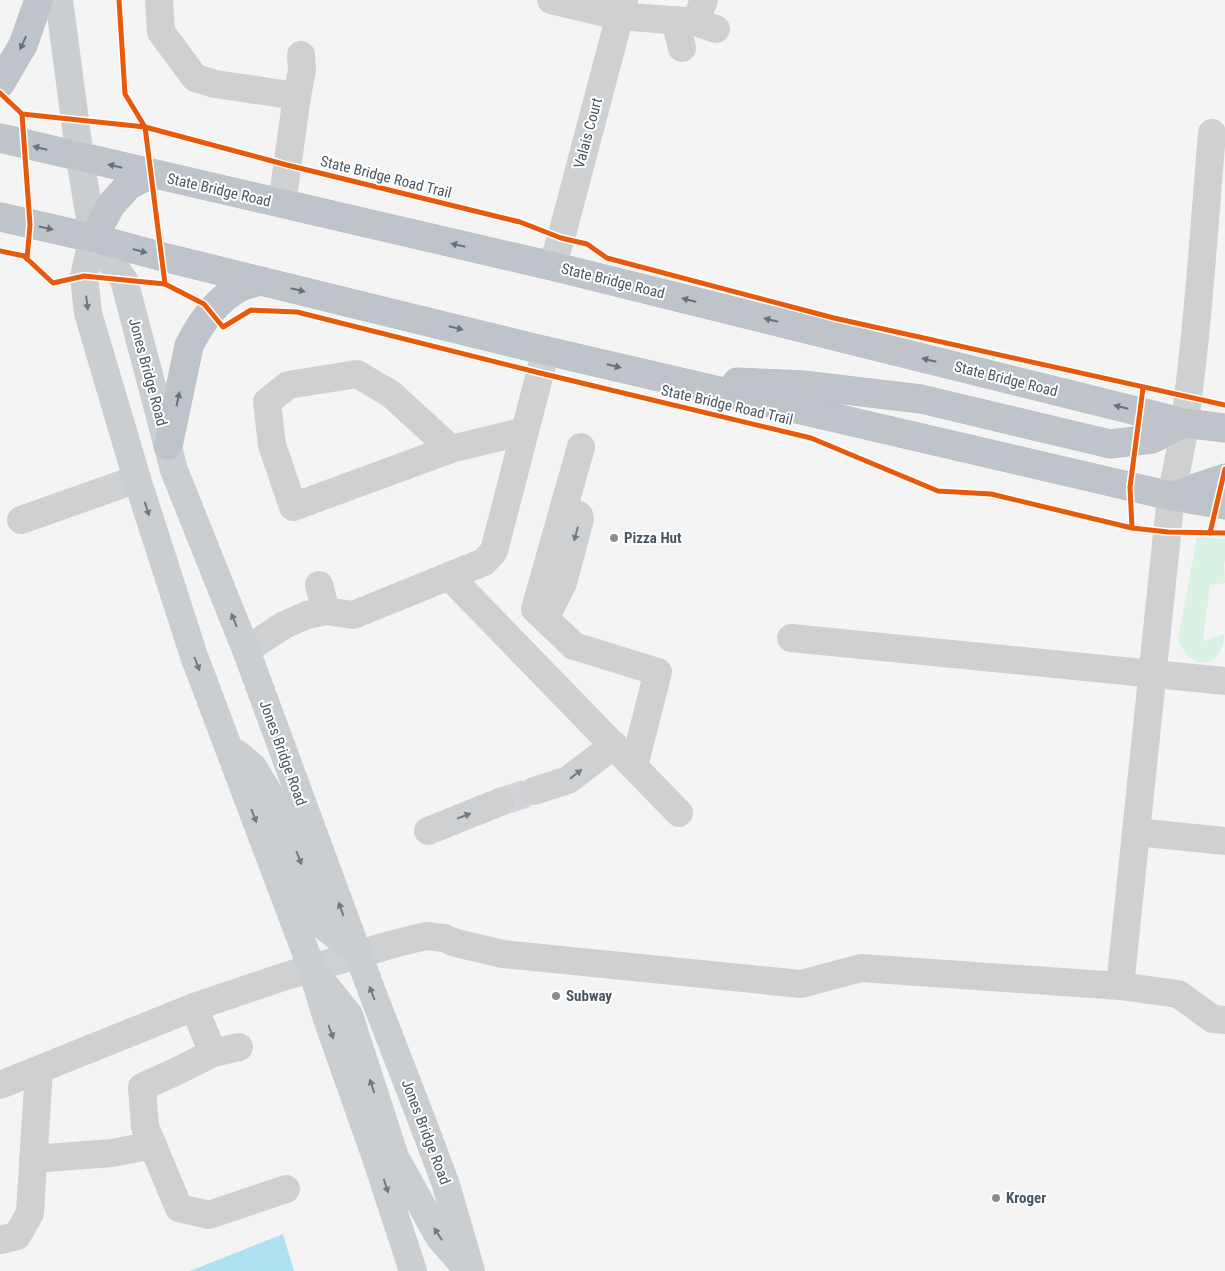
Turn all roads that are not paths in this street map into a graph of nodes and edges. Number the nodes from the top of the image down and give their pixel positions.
1 (39, 0) edge
2 (60, 0) edge
3 (159, 0) edge
4 (551, 0) edge
5 (621, 8) edge
6 (698, 18) edge
7 (682, 48) dead end
8 (301, 55) dead end
9 (0, 84) edge
10 (297, 96) junction
11 (1212, 133) dead end
12 (0, 138) edge
13 (80, 158) junction
14 (150, 174) junction
15 (282, 204) junction
16 (0, 217) edge
17 (93, 238) junction
18 (552, 266) junction
19 (260, 281) junction
20 (546, 350) junction
21 (666, 378) junction
22 (1185, 423) junction
23 (1225, 428) edge
24 (525, 431) junction
25 (168, 446) junction
26 (581, 447) dead end
27 (451, 449) junction
28 (1225, 478) edge
29 (137, 479) junction
30 (1171, 496) junction
31 (1225, 505) edge
32 (21, 520) dead end
33 (449, 576) junction
34 (319, 585) dead end
35 (326, 611) junction
36 (791, 638) dead end
37 (246, 650) junction
38 (1153, 673) junction
39 (1225, 680) edge
40 (227, 744) junction
41 (614, 745) junction
42 (634, 766) junction
43 (534, 792) tunnel mouth
44 (500, 802) tunnel mouth
45 (680, 813) dead end
46 (428, 831) dead end
47 (1136, 832) junction
48 (1225, 841) edge
49 (358, 954) junction
50 (312, 969) junction
51 (1120, 986) junction
52 (194, 1007) junction
53 (1225, 1020) edge
54 (240, 1047) dead end
55 (213, 1053) junction
56 (39, 1070) junction
57 (0, 1085) edge
58 (153, 1145) junction
59 (33, 1159) junction
60 (286, 1189) dead end
61 (0, 1240) edge
62 (413, 1271) edge
63 (470, 1271) edge

1 -> 9 highway
2 - 13 main road, Jones Bridge Road
3 - 10 street
4 - 5 street
5 - 6 street
5 - 18 street, Valais Court
6 - 7 street
8 - 10 street
10 - 15 street
11 - 22 street
13 -> 12 highway, State Bridge Road
14 -> 13 highway, State Bridge Road
13 - 17 main road, Jones Bridge Road
14 - 15 highway, State Bridge Road
14 - 17 highway
18 -> 15 highway, State Bridge Road
16 -> 17 highway
17 -> 19 highway
17 - 25 main road, Jones Bridge Road
17 -> 29 main road, Jones Bridge Road
22 -> 18 highway, State Bridge Road
19 -> 20 highway
25 -> 19 highway
20 -> 21 highway
20 - 24 street
21 - 22 highway
21 - 30 highway
22 - 23 highway, State Bridge Road
22 - 30 street
24 - 27 street
24 - 33 street
37 -> 25 main road, Jones Bridge Road
26 - 42 street
27 - 27 street
28 - 30 highway
29 - 32 street
29 -> 40 main road, Jones Bridge Road
30 - 31 highway
30 - 38 street
33 - 35 street
33 - 41 street
34 - 35 street
35 - 37 street
36 - 38 street
49 -> 37 main road, Jones Bridge Road
38 - 39 street
38 - 47 street
40 -> 49 main road
40 -> 50 main road, Jones Bridge Road
41 - 42 street
43 -> 41 street
42 - 45 street
46 -> 44 street
47 - 48 street
47 - 51 street
49 - 50 street
49 - 51 street
63 -> 49 main road, Jones Bridge Road
50 - 52 street
50 -> 62 main road, Jones Bridge Road
63 -> 50 main road
51 - 53 street
52 - 55 street
52 - 56 street
54 - 55 street
55 - 58 street
56 - 57 street
56 - 59 street
58 - 59 street
58 - 60 street
59 - 61 street

